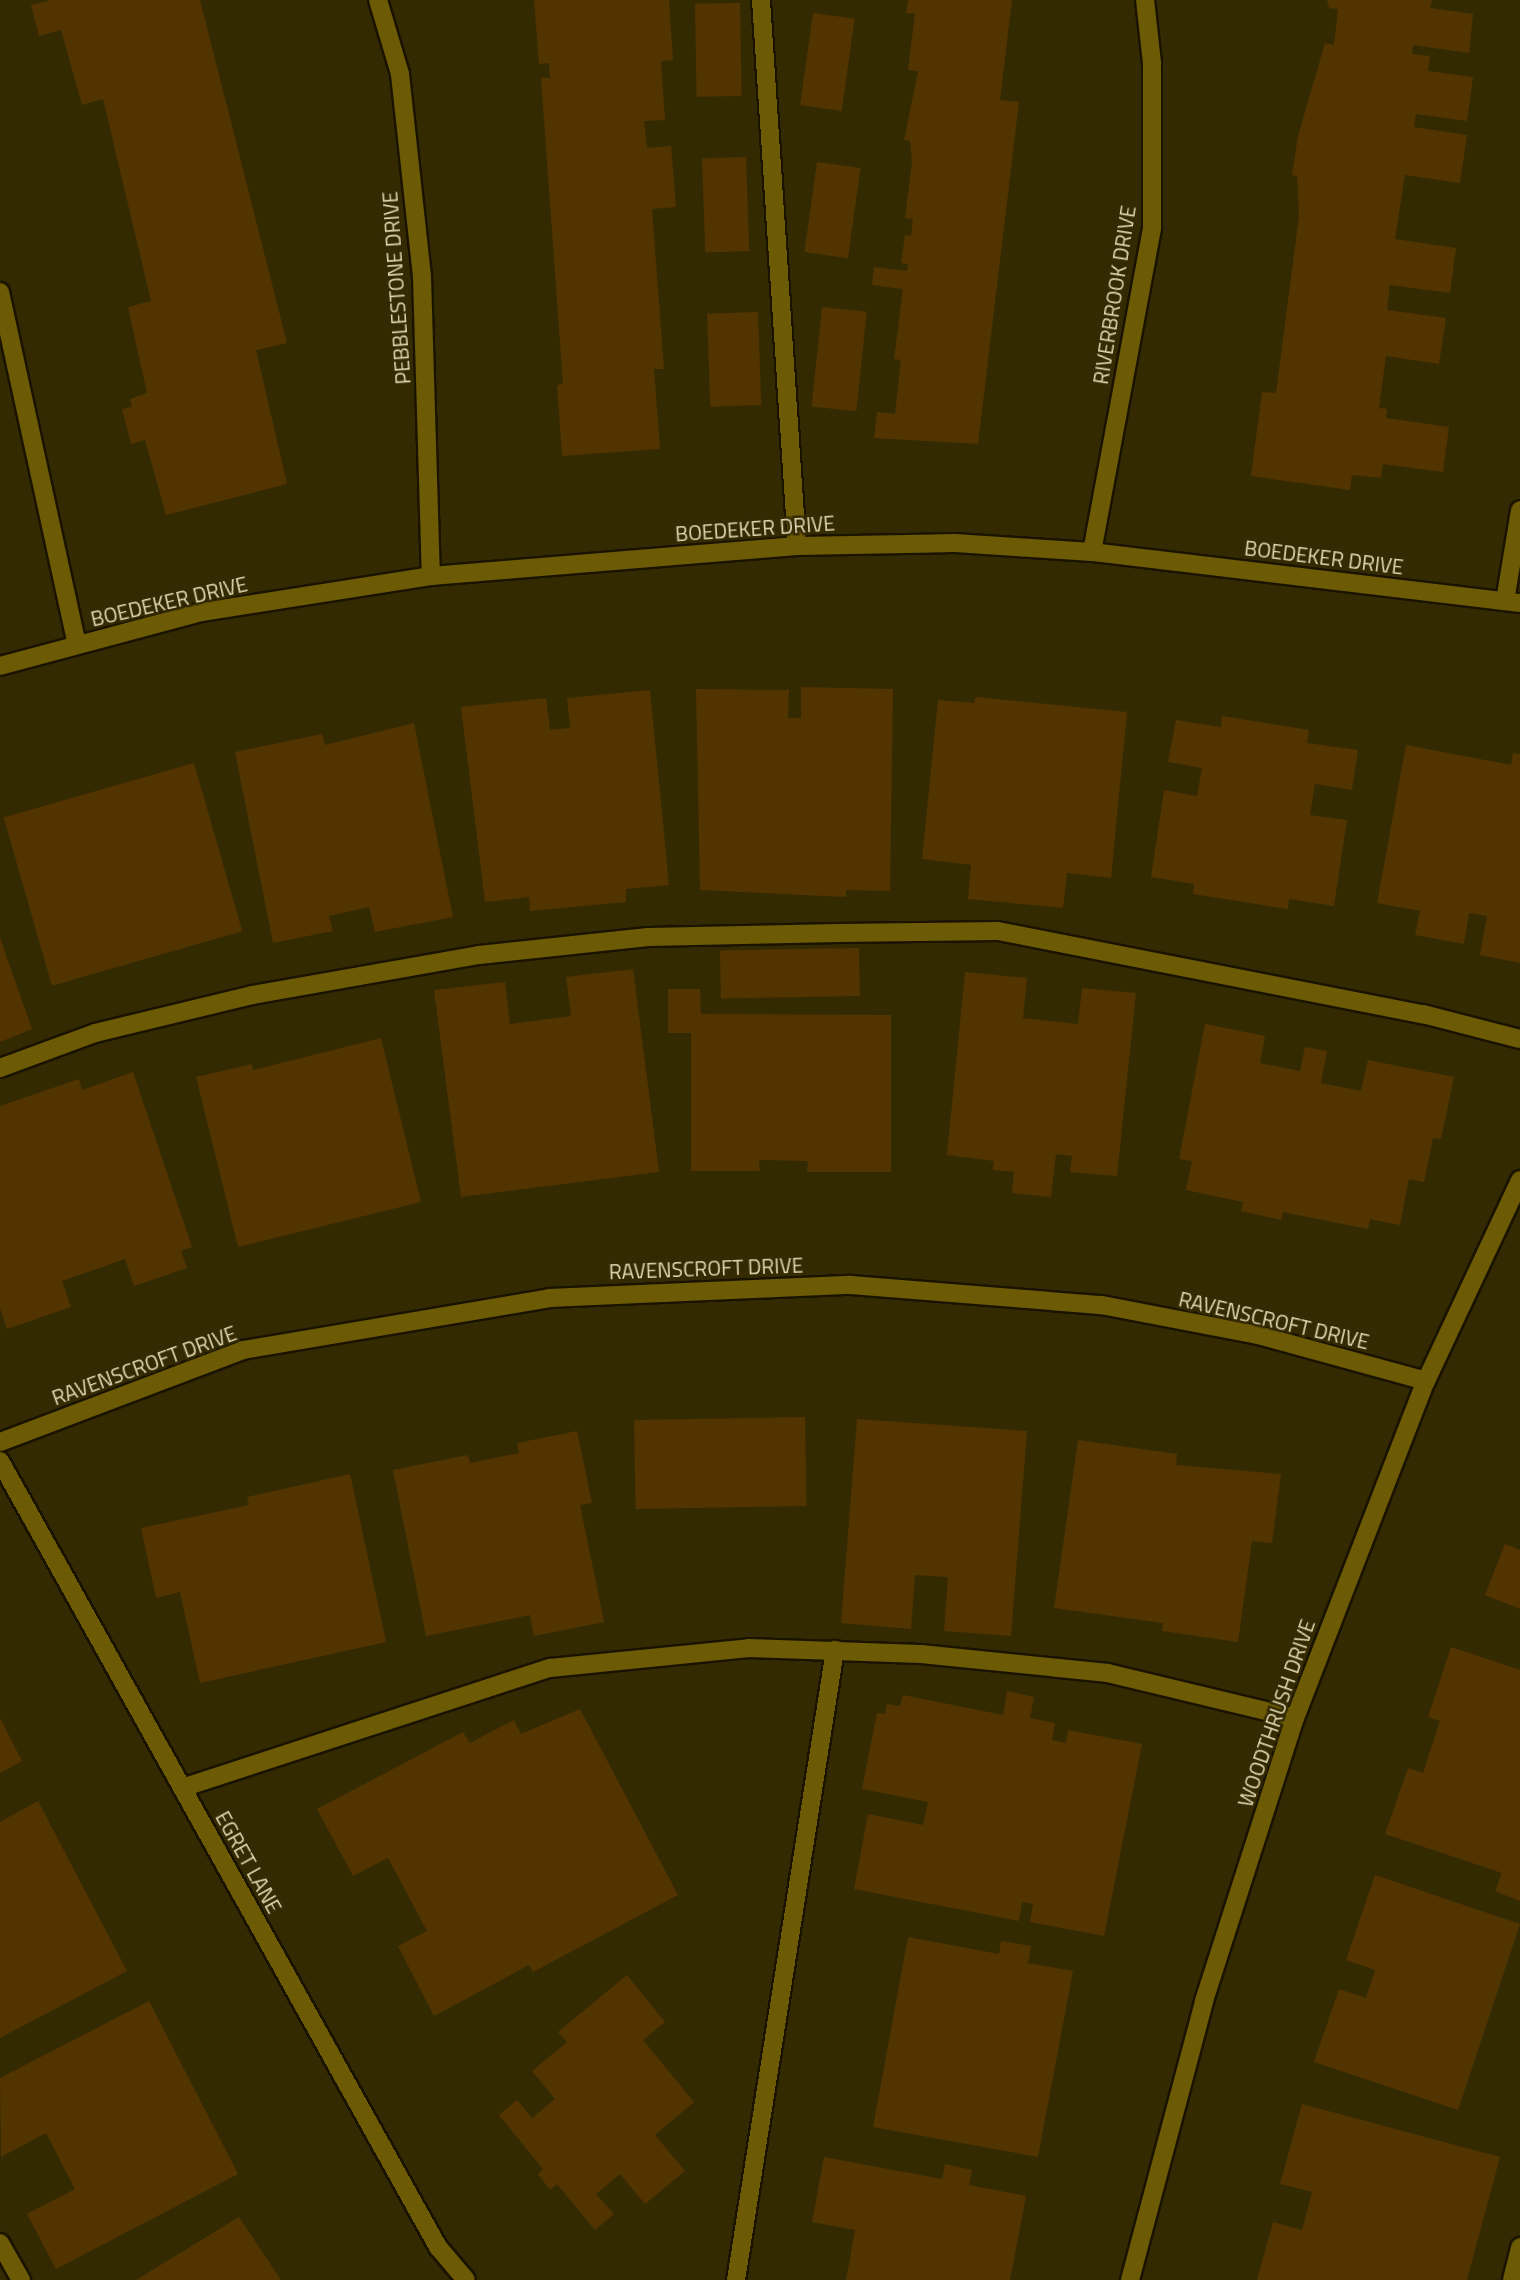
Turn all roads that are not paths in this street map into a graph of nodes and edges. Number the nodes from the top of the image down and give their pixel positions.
1 (378, 0) edge
2 (761, 0) edge
3 (1145, 0) edge
4 (0, 292) edge
5 (1520, 510) edge
6 (797, 546) junction
7 (1092, 552) junction
8 (431, 576) junction
9 (1512, 602) edge
10 (77, 645) junction
11 (0, 666) edge
12 (1520, 1039) edge
13 (0, 1068) edge
14 (1520, 1180) edge
15 (1426, 1381) junction
16 (0, 1442) edge
17 (0, 1461) edge
18 (835, 1650) junction
19 (1295, 1718) junction
20 (182, 1788) junction
21 (0, 2243) edge
22 (1520, 2246) edge
23 (22, 2280) edge
24 (466, 2280) edge
25 (736, 2280) edge
26 (1130, 2280) edge
27 (1512, 2280) edge

1 - 8 street, PEBBLESTONE DRIVE
2 - 6 street
3 - 7 street, RIVERBROOK DRIVE
4 - 10 street
5 - 9 street
6 - 7 street, BOEDEKER DRIVE
6 - 8 street, BOEDEKER DRIVE
7 - 9 street, BOEDEKER DRIVE
8 - 10 street, BOEDEKER DRIVE
10 - 11 street, BOEDEKER DRIVE
12 - 13 street
14 - 15 street, WOODTHRUSH DRIVE
15 - 16 street, RAVENSCROFT DRIVE
15 - 19 street, WOODTHRUSH DRIVE
17 - 20 street, EGRET LANE
18 - 19 street
18 - 20 street
18 - 25 street
19 - 26 street, WOODTHRUSH DRIVE
20 - 24 street, EGRET LANE
21 - 23 street
22 - 27 street

